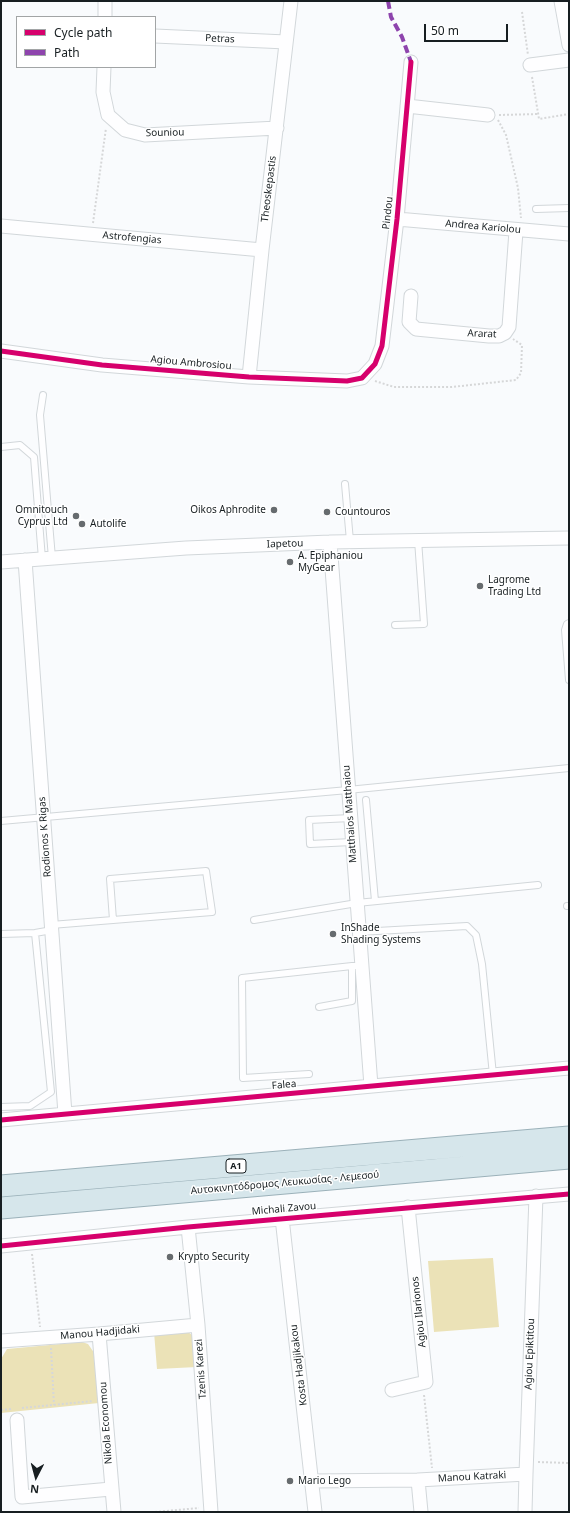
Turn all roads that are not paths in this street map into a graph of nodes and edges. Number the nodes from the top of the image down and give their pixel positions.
1 (105, 1) edge
2 (291, 1) edge
3 (561, 1) edge
4 (105, 16) edge
5 (156, 36) edge
6 (286, 42) junction
7 (569, 45) edge
8 (569, 60) edge
9 (411, 62) dead end
10 (530, 65) dead end
11 (104, 68) edge
12 (407, 106) junction
13 (488, 115) dead end
14 (277, 128) junction
15 (569, 208) edge
16 (536, 209) dead end
17 (397, 219) junction
18 (1, 226) edge
19 (519, 231) junction
20 (569, 234) edge
21 (262, 250) junction
22 (411, 296) dead end
23 (1, 351) edge
24 (249, 377) junction
25 (362, 378) joint
26 (42, 395) dead end
27 (1, 447) edge
28 (345, 484) dead end
29 (569, 538) edge
30 (418, 540) junction
31 (350, 541) junction
32 (330, 542) junction
33 (47, 558) junction
34 (25, 560) junction
35 (1, 562) edge
36 (569, 623) edge
37 (395, 625) dead end
38 (569, 680) edge
39 (569, 768) edge
40 (348, 790) junction
41 (366, 800) dead end
42 (43, 818) junction
43 (351, 818) junction
44 (1, 821) edge
45 (352, 842) junction
46 (538, 885) dead end
47 (375, 901) junction
48 (357, 903) junction
49 (113, 920) junction
50 (254, 920) dead end
51 (51, 928) junction
52 (359, 932) junction
53 (35, 933) junction
54 (1, 934) edge
55 (357, 966) junction
56 (319, 1007) dead end
57 (569, 1068) edge
58 (309, 1074) dead end
59 (493, 1075) junction
60 (371, 1086) junction
61 (1, 1108) edge
62 (65, 1114) junction
63 (1, 1120) edge
64 (569, 1131) edge
65 (569, 1137) edge
66 (472, 1145) junction
67 (569, 1158) edge
68 (1, 1186) edge
69 (569, 1194) edge
70 (536, 1196) junction
71 (408, 1207) junction
72 (1, 1208) edge
73 (282, 1218) junction
74 (188, 1227) junction
75 (1, 1246) edge
76 (198, 1325) junction
77 (99, 1334) junction
78 (1, 1341) edge
79 (392, 1390) dead end
80 (17, 1420) dead end
81 (526, 1468) junction
82 (418, 1480) junction
83 (312, 1481) junction
84 (111, 1489) junction
85 (211, 1510) edge
86 (114, 1512) edge
87 (315, 1512) edge
88 (421, 1512) edge
89 (525, 1512) edge

1 - 4 street
2 - 6 street, Theoskepastis
3 - 7 street
5 - 6 street, Petras
6 - 14 street, Theoskepastis
8 - 10 street
9 - 12 street, Pindou
11 - 14 street, Souniou
12 - 13 street
12 - 17 street, Pindou
14 - 21 street, Theoskepastis
15 - 16 lane
17 - 19 street, Andrea Kariolou
17 - 25 street, Pindou
18 - 21 street, Astrofengias
19 - 20 street, Andrea Kariolou
19 - 22 street, Ararat
21 - 24 street, Theoskepastis
23 - 24 street, Agiou Ambrosiou
24 - 25 street, Agiou Ambrosiou
26 - 33 lane
27 - 33 lane
28 - 31 lane
29 - 30 street, Iapetou
30 - 31 street, Iapetou
30 - 37 lane
31 - 32 street, Iapetou
32 - 33 street, Iapetou
32 - 40 street, Matthaios Matthaiou
33 - 34 street, Iapetou
34 - 35 street, Iapetou
34 - 42 street, Rodionos K Rigas
36 - 38 lane
39 - 40 lane
40 - 42 lane
40 - 43 street, Matthaios Matthaiou
41 - 47 lane
42 - 44 lane
42 - 51 street, Rodionos K Rigas
43 - 45 street, Matthaios Matthaiou
43 - 45 lane
45 - 48 street, Matthaios Matthaiou
46 - 47 lane
47 - 48 lane
48 - 50 lane
48 - 52 street, Matthaios Matthaiou
49 - 49 lane
49 - 51 lane
51 - 53 lane
51 - 62 street, Rodionos K Rigas
52 - 55 street, Matthaios Matthaiou
52 - 59 lane
53 - 54 lane
53 - 61 lane
55 - 56 lane
55 - 58 lane
55 - 60 street, Matthaios Matthaiou
57 - 59 street, Falea
59 - 60 street, Falea
60 - 62 street, Falea
62 - 63 street, Falea
64 - 66 highway
65 - 66 highway, A1
66 - 68 highway, A1
67 - 72 highway, Αυτοκινητόδρομος Λευκωσίας - Λεμεσού / A1
69 - 70 street, Michali Zavou
70 - 71 street, Michali Zavou
70 - 81 street, Agiou Epiktitou
71 - 73 street, Michali Zavou
71 - 79 street, Agiou Ilarionos
73 - 74 street, Michali Zavou
73 - 83 street, Kosta Hadjikakou
74 - 75 street, Michali Zavou
74 - 76 street, Tzenis Karezi
76 - 77 street, Manou Hadjidaki
76 - 85 street, Tzenis Karezi
77 - 78 street, Manou Hadjidaki
77 - 84 street, Nikola Economou
80 - 84 street
81 - 82 street, Manou Katraki
81 - 89 street, Agiou Epiktitou
82 - 83 street, Manou Katraki
82 - 88 street
83 - 87 street, Kosta Hadjikakou
84 - 86 street, Nikola Economou

